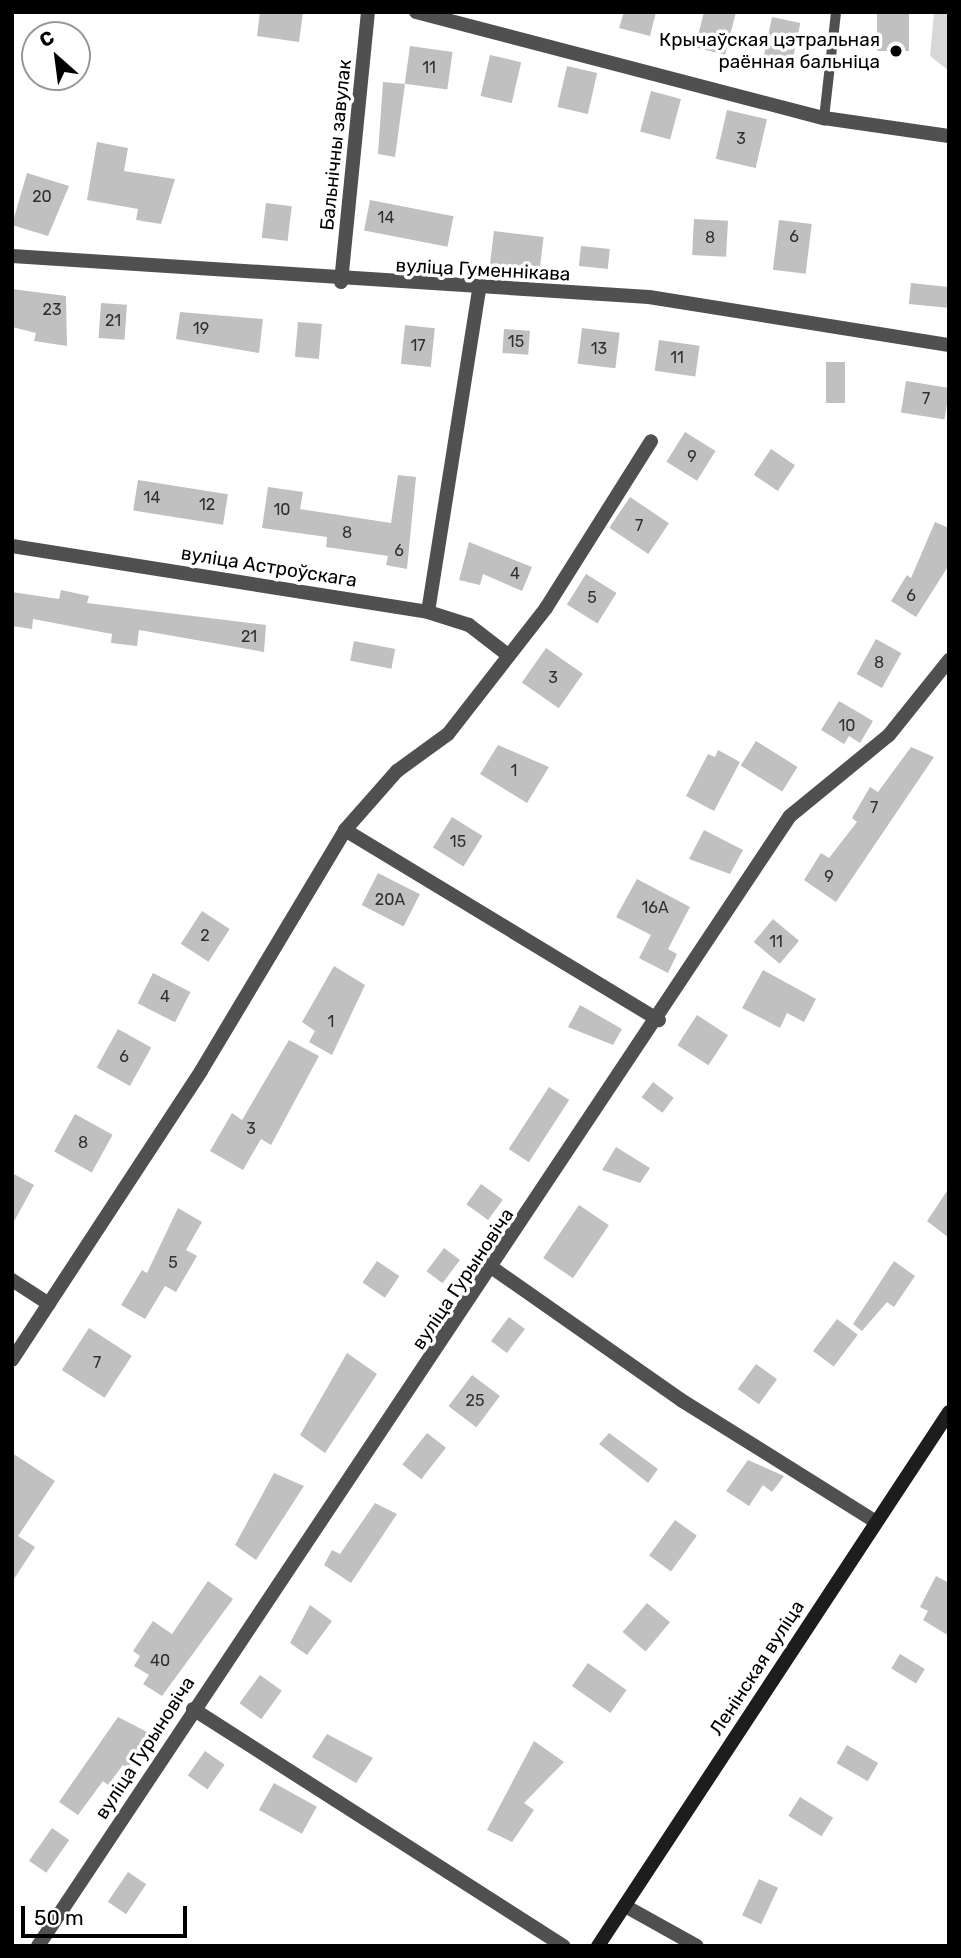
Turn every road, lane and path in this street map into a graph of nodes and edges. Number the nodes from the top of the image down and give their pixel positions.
1 (368, 12) edge
2 (416, 12) edge
3 (836, 12) edge
4 (824, 118) junction
5 (949, 136) edge
6 (12, 256) edge
7 (341, 282) junction
8 (479, 290) junction
9 (949, 345) edge
10 (651, 441) dead end
11 (12, 546) edge
12 (428, 612) junction
13 (508, 655) junction
14 (949, 660) edge
15 (345, 830) junction
16 (659, 1020) junction
17 (494, 1269) junction
18 (12, 1280) edge
19 (49, 1304) junction
20 (12, 1360) edge
21 (949, 1412) edge
22 (876, 1521) junction
23 (193, 1709) junction
24 (625, 1906) junction
25 (38, 1946) edge
26 (564, 1946) edge
27 (598, 1946) edge
28 (697, 1946) edge

1 - 7 street, Бальнічны завулак
2 - 4 street
3 - 4 lane
4 - 5 street
6 - 7 street, вуліца Гуменнікава
7 - 8 street, вуліца Гуменнікава
8 - 9 street, вуліца Гуменнікава
8 - 12 street
10 - 13 street
11 - 12 street, вуліца Астроўскага
12 - 13 street, вуліца Астроўскага
13 - 15 street
14 - 16 street, вуліца Гурыновіча
15 - 16 street
15 - 19 street
16 - 17 street, вуліца Гурыновіча
17 - 22 street
17 - 23 street, вуліца Гурыновіча
18 - 19 street
19 - 20 street
21 - 22 main road, Ленінская вуліца
22 - 24 main road, Ленінская вуліца
23 - 25 street, вуліца Гурыновіча
23 - 26 street
24 - 27 main road, Ленінская вуліца
24 - 28 street

